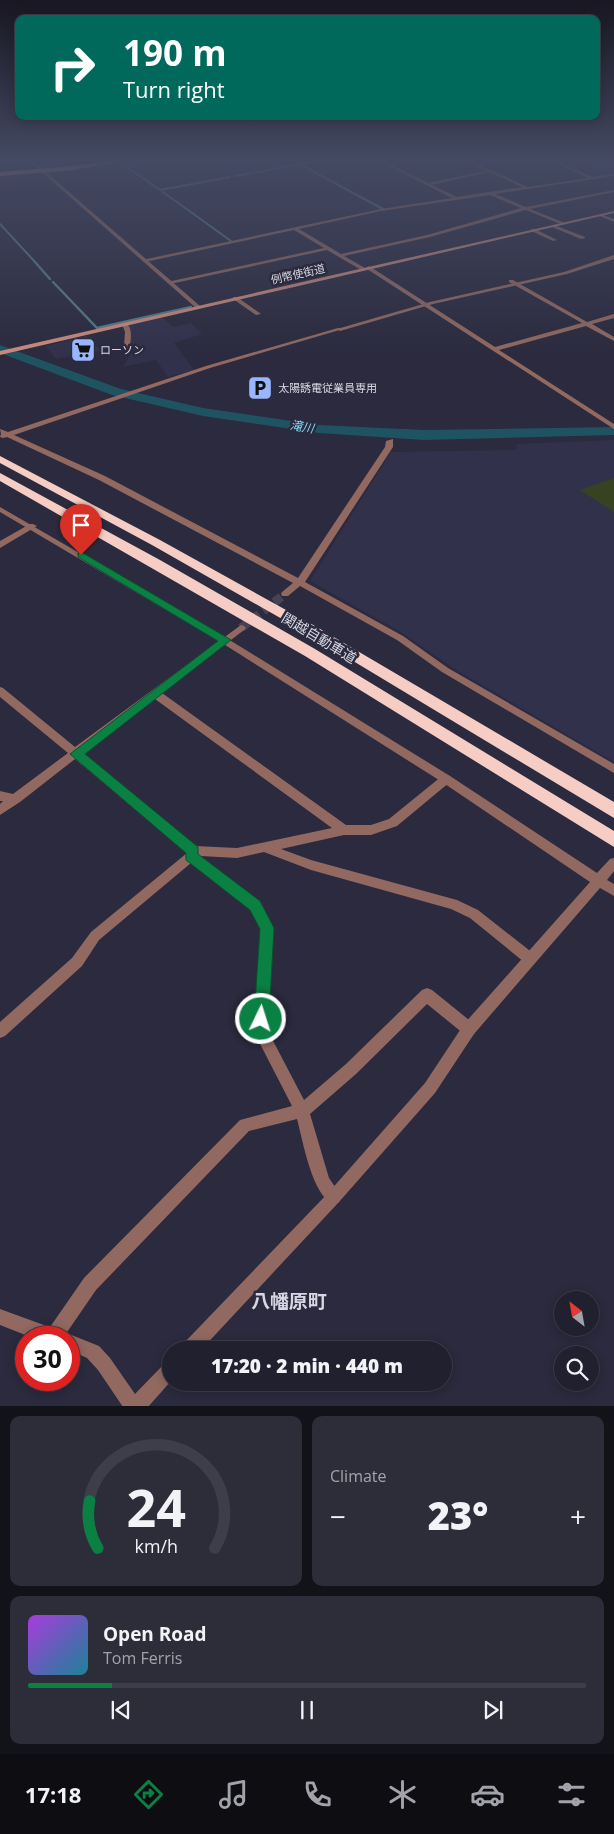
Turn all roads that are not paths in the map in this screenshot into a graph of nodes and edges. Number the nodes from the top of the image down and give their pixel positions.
1 (105, 225) edge
2 (316, 225) edge
3 (473, 225) edge
4 (561, 225) edge
5 (554, 226) junction
6 (296, 229) junction
7 (533, 230) junction
8 (583, 238) dead end
9 (555, 240) dead end
10 (330, 248) junction
11 (614, 253) edge
12 (342, 255) junction
13 (614, 257) edge
14 (145, 260) junction
15 (366, 269) junction
16 (170, 282) junction
17 (514, 283) junction
18 (236, 298) junction
19 (430, 304) junction
20 (198, 307) junction
21 (258, 314) dead end
22 (614, 316) edge
23 (125, 324) junction
24 (587, 324) junction
25 (614, 339) edge
26 (127, 346) dead end
27 (496, 349) junction
28 (0, 353) edge
29 (612, 425) edge
30 (2, 434) edge
31 (390, 440) dead end
32 (0, 459) edge
33 (0, 476) edge
34 (0, 509) edge
35 (33, 526) junction
36 (0, 545) edge
37 (299, 582) junction
38 (285, 594) tunnel mouth
39 (241, 628) tunnel mouth
40 (225, 640) junction
41 (0, 691) edge
42 (154, 693) junction
43 (76, 754) junction
44 (614, 769) edge
45 (446, 779) junction
46 (0, 796) edge
47 (16, 799) junction
48 (0, 810) edge
49 (614, 811) edge
50 (344, 830) junction
51 (614, 840) edge
52 (266, 848) junction
53 (192, 853) junction
54 (614, 863) edge
55 (598, 880) junction
56 (614, 891) edge
57 (529, 958) junction
58 (469, 1029) junction
59 (0, 1031) edge
60 (302, 1111) junction
61 (334, 1197) junction
62 (0, 1316) edge
63 (26, 1326) edge
64 (67, 1326) edge
65 (198, 1341) edge
66 (80, 1347) edge
67 (162, 1378) edge
68 (134, 1406) edge

1 - 14 street
2 - 6 street
3 - 12 street
4 - 5 main road, 例幣使街道
5 - 7 main road, 例幣使街道
5 - 8 street
6 - 10 street
6 - 14 street
7 - 9 street
7 - 15 main road, 例幣使街道
10 - 12 street
10 - 16 street
11 - 17 street
12 - 15 street
13 - 17 street
14 - 16 street
15 - 18 main road, 例幣使街道
15 - 19 street
16 - 20 street
17 - 19 street
17 - 24 street
18 - 20 main road, 例幣使街道
18 - 21 street
19 - 27 street
19 - 30 street
20 - 23 main road, 例幣使街道
22 - 24 street
23 - 26 street
23 - 28 main road, 例幣使街道
24 - 25 street
24 - 27 street
27 - 29 street
30 - 37 street
31 - 37 street
32 - 49 highway, 関越自動車道
33 - 51 highway, 関越自動車道
34 - 35 street
35 - 36 street
35 - 40 street
37 - 38 street
37 - 44 street
39 - 40 street
40 - 42 street
40 - 45 street
41 - 43 street
42 - 43 street
42 - 50 street
43 - 47 street
43 - 53 street
45 - 50 street
45 - 55 street
46 - 47 street
47 - 48 street
50 - 52 street
52 - 53 street
52 - 57 street
53 - 59 street
53 - 60 street
54 - 55 street
55 - 56 street
55 - 57 street
57 - 58 street
58 - 60 street
58 - 61 street
60 - 61 street
60 - 64 street
61 - 65 street
62 - 63 street
66 - 68 street
67 - 68 street

